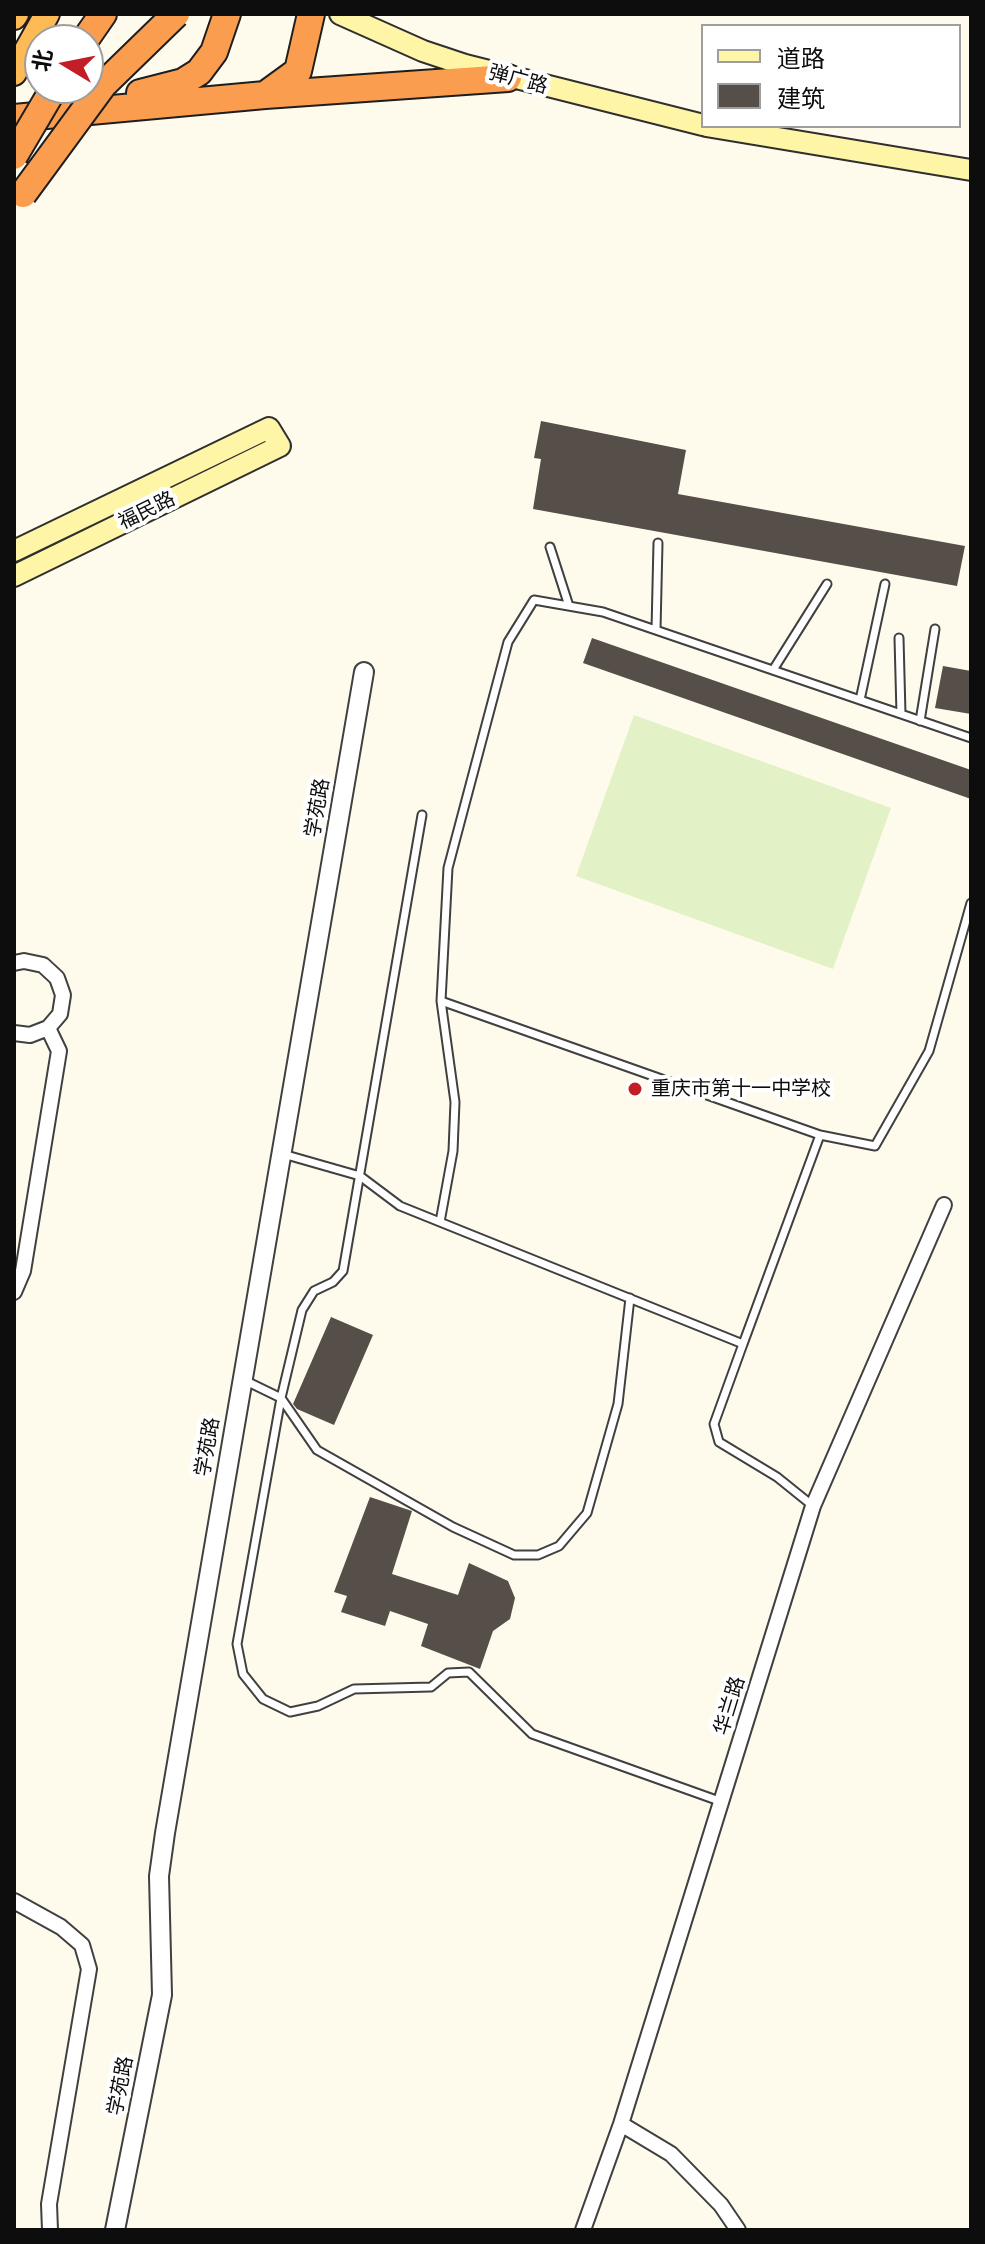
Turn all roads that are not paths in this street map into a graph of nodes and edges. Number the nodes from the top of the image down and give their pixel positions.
1 (47, 14) edge
2 (176, 14) edge
3 (311, 14) edge
4 (340, 14) edge
5 (230, 19) edge
6 (14, 73) edge
7 (508, 78) junction
8 (265, 95) junction
9 (14, 104) edge
10 (45, 104) edge
11 (14, 118) edge
12 (701, 125) edge
13 (716, 128) edge
14 (14, 156) edge
15 (971, 170) edge
16 (19, 202) edge
17 (658, 543) dead end
18 (550, 547) dead end
19 (14, 551) edge
20 (14, 576) edge
21 (827, 584) dead end
22 (885, 584) dead end
23 (569, 606) junction
24 (935, 629) dead end
25 (656, 630) junction
26 (899, 638) dead end
27 (773, 670) junction
28 (364, 672) dead end
29 (860, 700) junction
30 (901, 714) junction
31 (920, 721) junction
32 (971, 738) edge
33 (422, 815) dead end
34 (971, 903) edge
35 (14, 963) edge
36 (441, 1001) junction
37 (48, 1028) junction
38 (14, 1033) edge
39 (820, 1135) junction
40 (281, 1153) junction
41 (360, 1176) junction
42 (944, 1205) dead end
43 (440, 1222) junction
44 (14, 1292) edge
45 (630, 1298) junction
46 (743, 1344) junction
47 (242, 1379) junction
48 (281, 1398) junction
49 (813, 1506) junction
50 (722, 1802) junction
51 (14, 1901) edge
52 (621, 2124) junction
53 (50, 2230) edge
54 (115, 2230) edge
55 (583, 2230) edge
56 (738, 2230) edge

1 - 6 highway
2 - 16 highway, bridge
3 - 8 highway
4 - 7 main road, 弹广路
5 - 9 highway
7 - 8 highway
7 - 12 main road, 弹广路
8 - 11 highway
10 - 14 highway, bridge
13 - 15 main road, 弹广路
17 - 25 lane
18 - 23 lane
19 - 20 main road, 福民路
21 - 27 lane
22 - 29 lane
23 - 25 lane
23 - 36 lane
24 - 31 lane
25 - 27 lane
26 - 30 lane
27 - 29 lane
28 - 40 street, 学苑路
29 - 30 lane
30 - 31 lane
31 - 32 lane
33 - 41 lane
34 - 39 lane
35 - 37 street
36 - 39 lane
36 - 43 lane
37 - 38 street
37 - 44 street
39 - 46 lane
40 - 41 lane
40 - 47 street, 学苑路
41 - 43 lane
41 - 48 lane
42 - 49 street, 华兰路
43 - 45 lane
45 - 46 lane
45 - 48 lane
46 - 49 lane
47 - 48 lane
47 - 54 street, 学苑路
48 - 50 lane
49 - 50 street, 华兰路
50 - 52 street, 华兰路
51 - 53 street
52 - 55 street, 华兰路
52 - 56 street

